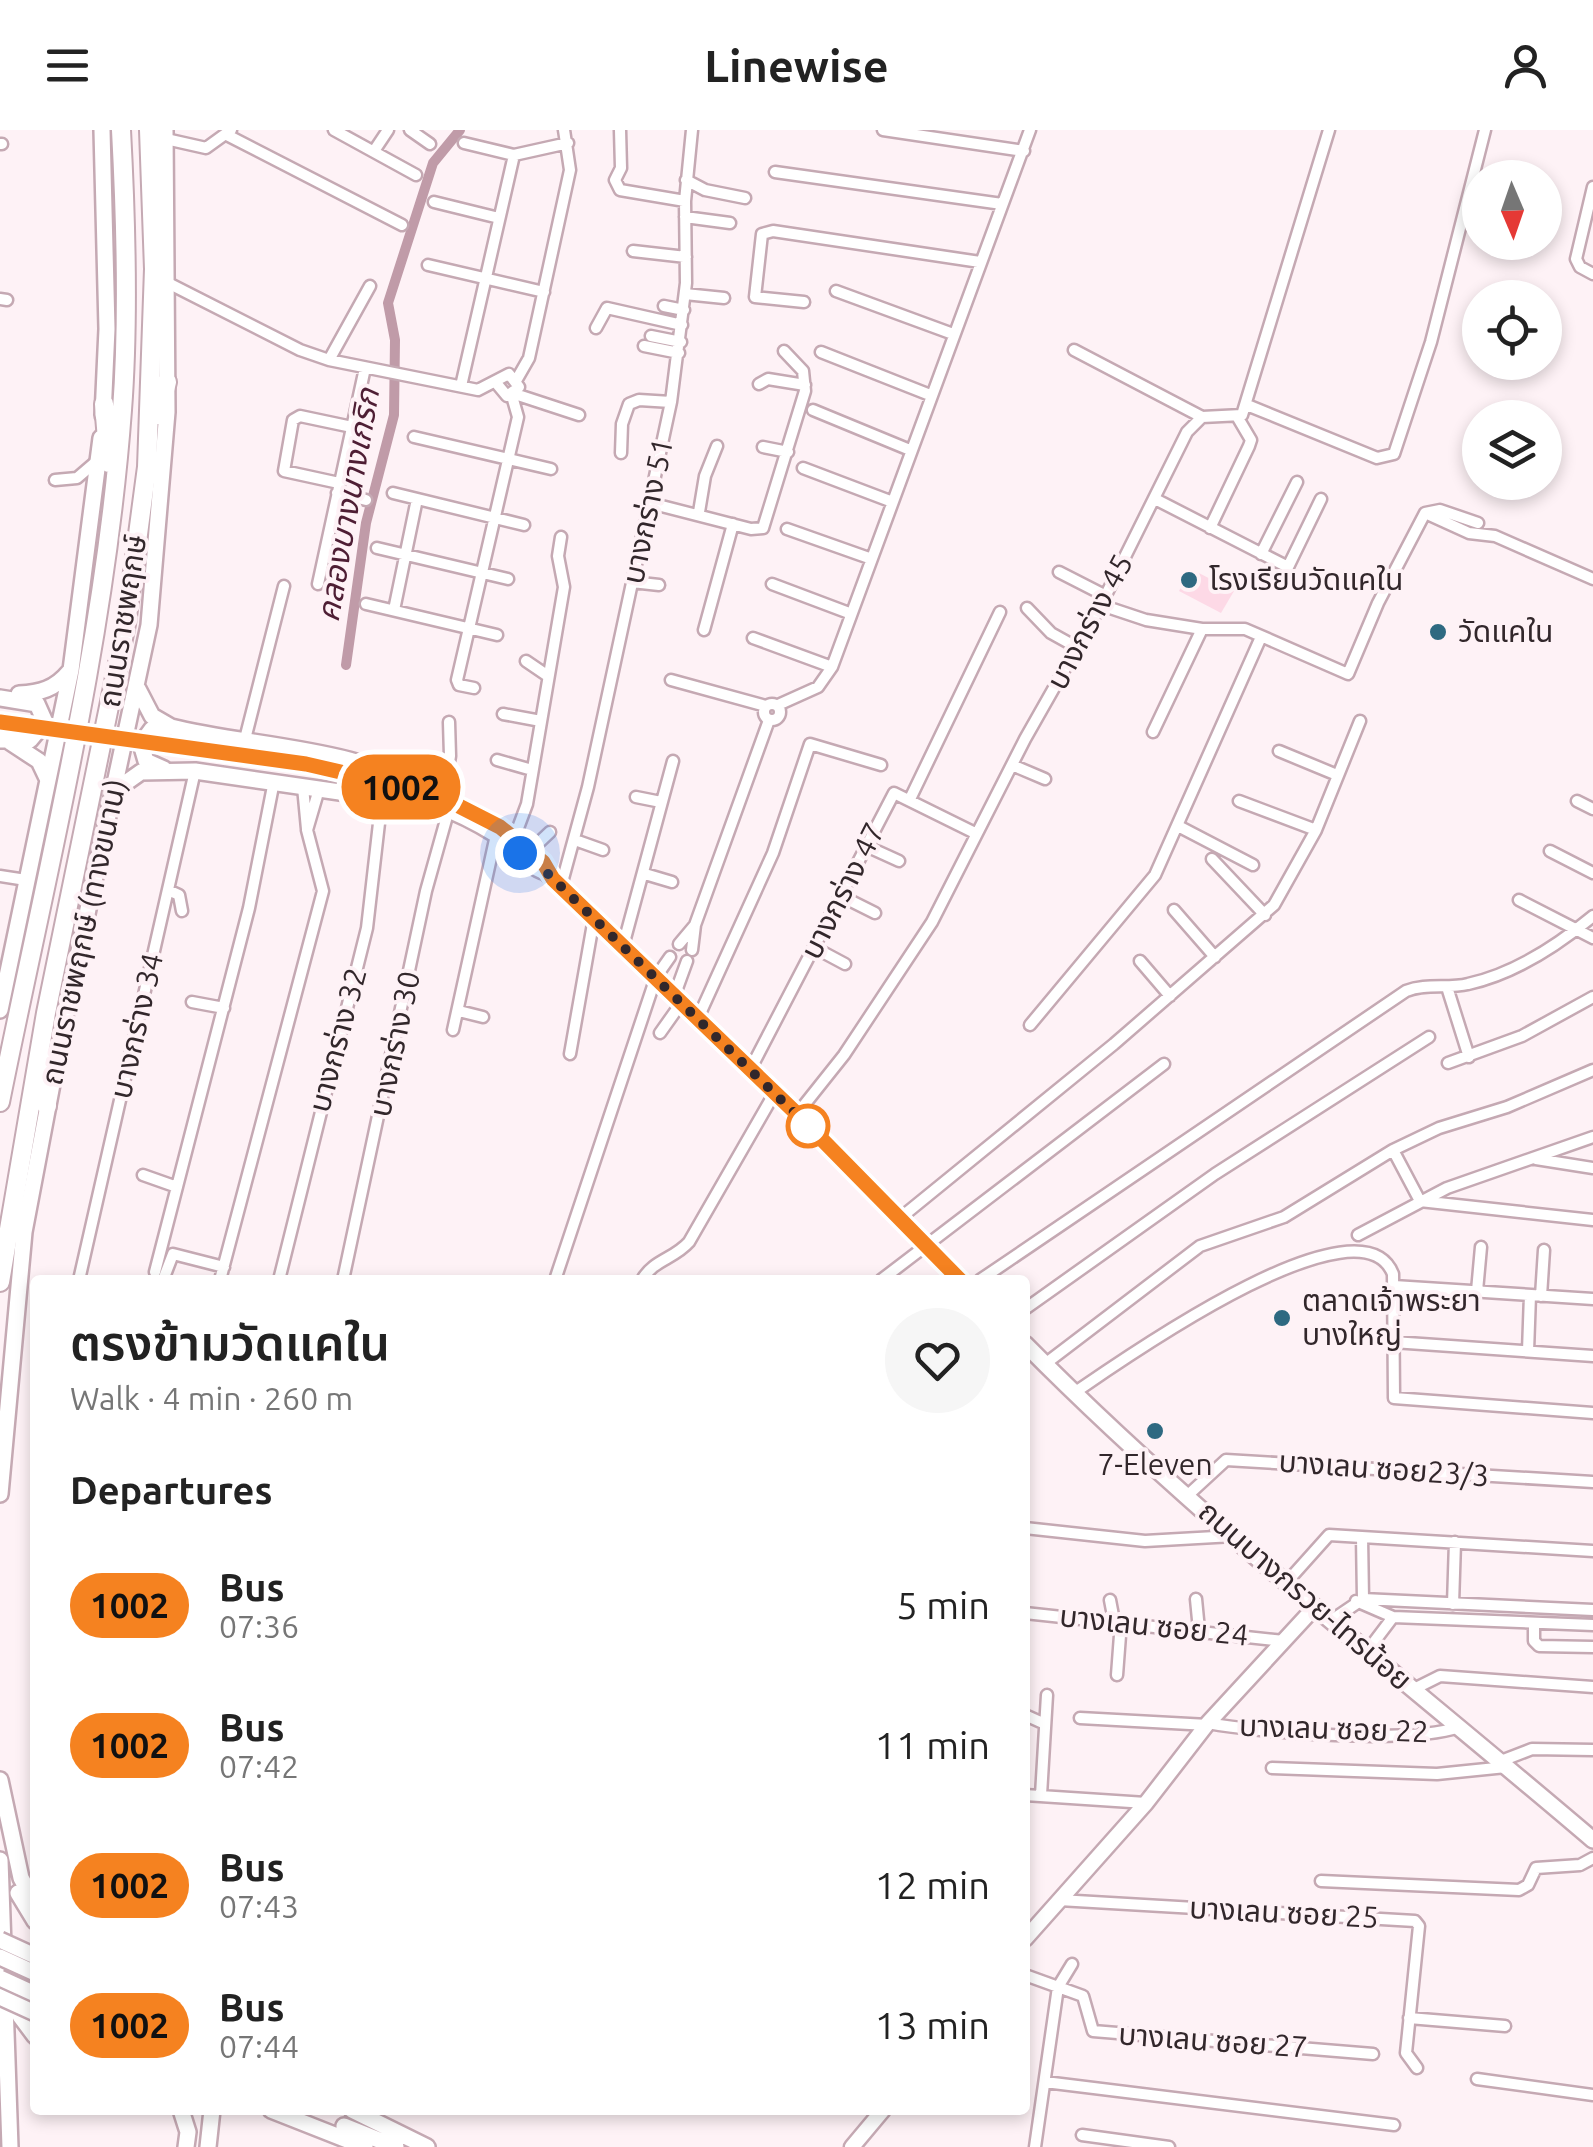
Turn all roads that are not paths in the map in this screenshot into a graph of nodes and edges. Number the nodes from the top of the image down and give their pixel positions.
1 (102, 130) edge
2 (120, 130) edge
3 (334, 130) edge
4 (388, 130) edge
5 (410, 130) edge
6 (564, 130) edge
7 (620, 130) edge
8 (692, 130) edge
9 (883, 130) edge
10 (1030, 130) edge
11 (1329, 130) edge
12 (1485, 130) edge
13 (160, 133) edge
14 (229, 133) edge
15 (568, 142) junction
16 (464, 143) dead end
17 (430, 144) dead end
18 (374, 151) junction
19 (1024, 151) junction
20 (514, 155) junction
21 (775, 172) dead end
22 (416, 174) dead end
23 (686, 180) junction
24 (1593, 187) edge
25 (745, 198) dead end
26 (434, 202) dead end
27 (684, 202) junction
28 (1002, 204) junction
29 (685, 216) junction
30 (499, 218) junction
31 (730, 223) dead end
32 (402, 225) dead end
33 (633, 251) dead end
34 (686, 256) junction
35 (980, 262) junction
36 (428, 265) dead end
37 (1593, 274) edge
38 (486, 279) junction
39 (170, 284) junction
40 (370, 286) dead end
41 (836, 291) dead end
42 (544, 292) junction
43 (685, 294) junction
44 (724, 298) dead end
45 (804, 302) dead end
46 (664, 306) dead end
47 (684, 310) junction
48 (682, 325) junction
49 (596, 328) dead end
50 (953, 334) junction
51 (648, 341) dead end
52 (680, 347) junction
53 (1074, 350) dead end
54 (784, 352) dead end
55 (821, 352) dead end
56 (329, 360) junction
57 (365, 368) junction
58 (518, 379) junction
59 (168, 382) junction
60 (497, 384) junction
61 (759, 384) dead end
62 (805, 385) junction
63 (461, 386) junction
64 (514, 395) junction
65 (930, 395) junction
66 (671, 402) junction
67 (104, 404) junction
68 (1248, 405) junction
69 (813, 410) dead end
70 (580, 414) dead end
71 (1202, 418) junction
72 (1238, 418) junction
73 (352, 427) junction
74 (414, 436) dead end
75 (717, 446) dead end
76 (763, 447) dead end
77 (910, 450) junction
78 (788, 452) junction
79 (621, 453) dead end
80 (508, 459) junction
81 (99, 460) junction
82 (147, 466) junction
83 (803, 468) dead end
84 (551, 469) dead end
85 (54, 480) dead end
86 (1297, 482) dead end
87 (338, 488) junction
88 (394, 493) dead end
89 (417, 499) junction
90 (366, 500) dead end
91 (1155, 500) junction
92 (1321, 500) dead end
93 (890, 501) junction
94 (650, 503) junction
95 (113, 508) junction
96 (699, 512) junction
97 (1426, 513) junction
98 (494, 517) junction
99 (1478, 523) dead end
100 (524, 524) dead end
101 (733, 524) junction
102 (787, 528) dead end
103 (1210, 528) junction
104 (561, 537) dead end
105 (378, 548) dead end
106 (405, 554) junction
107 (1261, 554) junction
108 (869, 558) junction
109 (481, 572) junction
110 (1059, 572) dead end
111 (508, 579) dead end
112 (1593, 579) edge
113 (632, 582) junction
114 (318, 584) dead end
115 (772, 584) dead end
116 (659, 585) dead end
117 (284, 586) dead end
118 (1104, 600) junction
119 (366, 604) dead end
120 (1026, 608) dead end
121 (394, 610) junction
122 (1000, 612) dead end
123 (849, 613) junction
124 (468, 628) junction
125 (1202, 629) junction
126 (704, 630) dead end
127 (496, 635) dead end
128 (1261, 637) junction
129 (753, 638) dead end
130 (1078, 648) junction
131 (526, 661) dead end
132 (832, 667) junction
133 (71, 670) junction
134 (548, 676) junction
135 (671, 680) dead end
136 (474, 688) dead end
137 (138, 689) junction
138 (0, 697) edge
139 (772, 706) junction
140 (503, 714) dead end
141 (541, 721) junction
142 (449, 722) dead end
143 (1360, 722) dead end
144 (171, 727) junction
145 (1153, 732) dead end
146 (2, 733) edge
147 (244, 743) junction
148 (1278, 751) dead end
149 (497, 760) dead end
150 (673, 761) dead end
151 (881, 765) dead end
152 (1012, 765) junction
153 (173, 770) junction
154 (532, 770) junction
155 (195, 771) junction
156 (1337, 775) junction
157 (48, 780) junction
158 (1045, 780) dead end
159 (274, 781) junction
160 (311, 788) junction
161 (113, 794) junction
162 (382, 797) junction
163 (636, 797) dead end
164 (910, 799) junction
165 (1576, 800) dead end
166 (1240, 801) dead end
167 (441, 802) junction
168 (661, 802) junction
169 (1593, 809) edge
170 (1180, 828) junction
171 (1316, 830) junction
172 (550, 832) dead end
173 (975, 833) junction
174 (496, 834) junction
175 (515, 836) junction
176 (575, 840) junction
177 (866, 846) junction
178 (531, 850) junction
179 (603, 850) dead end
180 (1550, 850) dead end
181 (1212, 859) dead end
182 (900, 860) dead end
183 (1253, 865) dead end
184 (546, 872) junction
185 (1593, 873) edge
186 (645, 874) junction
187 (0, 876) edge
188 (26, 880) junction
189 (672, 882) dead end
190 (561, 886) junction
191 (168, 890) junction
192 (841, 896) junction
193 (1518, 900) dead end
194 (182, 910) dead end
195 (1174, 910) dead end
196 (875, 913) dead end
197 (1264, 915) junction
198 (1593, 916) edge
199 (594, 918) junction
200 (696, 926) junction
201 (1577, 930) junction
202 (1593, 938) edge
203 (678, 944) dead end
204 (623, 946) junction
205 (815, 948) junction
206 (1215, 956) junction
207 (670, 957) dead end
208 (1140, 961) dead end
209 (844, 964) dead end
210 (656, 977) junction
211 (1447, 988) junction
212 (1170, 996) junction
213 (1593, 997) edge
214 (678, 998) junction
215 (192, 1002) dead end
216 (224, 1008) junction
217 (0, 1010) edge
218 (459, 1011) junction
219 (46, 1013) junction
220 (483, 1017) dead end
221 (698, 1018) junction
222 (1030, 1025) dead end
223 (453, 1030) dead end
224 (660, 1033) dead end
225 (1428, 1037) dead end
226 (570, 1054) dead end
227 (1469, 1057) junction
228 (1448, 1063) dead end
229 (1164, 1064) dead end
230 (750, 1070) junction
231 (1593, 1070) edge
232 (774, 1094) junction
233 (0, 1102) edge
234 (47, 1106) junction
235 (797, 1114) junction
236 (1593, 1137) edge
237 (1394, 1150) junction
238 (1536, 1159) junction
239 (1593, 1168) edge
240 (143, 1174) dead end
241 (177, 1187) junction
242 (1420, 1201) junction
243 (899, 1219) junction
244 (1593, 1220) edge
245 (1358, 1235) dead end
246 (924, 1244) junction
247 (1481, 1247) dead end
248 (1544, 1250) dead end
249 (224, 1267) junction
250 (80, 1275) edge
251 (159, 1275) edge
252 (160, 1275) edge
253 (222, 1275) edge
254 (280, 1275) edge
255 (344, 1275) edge
256 (557, 1275) edge
257 (646, 1275) edge
258 (887, 1275) edge
259 (955, 1275) edge
260 (987, 1275) edge
261 (0, 1282) edge
262 (1394, 1286) junction
263 (1477, 1291) junction
264 (1536, 1296) junction
265 (1593, 1299) edge
266 (1030, 1305) edge
267 (1393, 1342) junction
268 (1528, 1352) junction
269 (1032, 1356) edge
270 (1593, 1356) edge
271 (1074, 1393) junction
272 (1593, 1412) edge
273 (1593, 1482) edge
274 (0, 1494) edge
275 (1188, 1495) junction
276 (1030, 1529) edge
277 (1234, 1536) junction
278 (1362, 1536) junction
279 (1456, 1542) junction
280 (1593, 1552) edge
281 (1286, 1583) junction
282 (1196, 1599) dead end
283 (1110, 1600) dead end
284 (1360, 1600) junction
285 (1452, 1604) junction
286 (1315, 1607) junction
287 (1593, 1610) edge
288 (1030, 1613) edge
289 (1392, 1617) junction
290 (1332, 1620) junction
291 (1117, 1622) junction
292 (1534, 1624) junction
293 (1593, 1625) edge
294 (1199, 1630) junction
295 (1284, 1641) junction
296 (1593, 1648) edge
297 (1368, 1650) junction
298 (1117, 1674) dead end
299 (1593, 1687) edge
300 (1414, 1689) junction
301 (1047, 1695) dead end
302 (1030, 1718) edge
303 (1080, 1718) dead end
304 (1045, 1724) junction
305 (1208, 1724) junction
306 (1460, 1726) junction
307 (1593, 1750) edge
308 (1504, 1764) junction
309 (1272, 1768) dead end
310 (0, 1780) edge
311 (1030, 1795) edge
312 (1040, 1795) junction
313 (1146, 1802) junction
314 (0, 1832) edge
315 (1593, 1840) edge
316 (1593, 1858) edge
317 (0, 1860) edge
318 (1321, 1881) dead end
319 (30, 1894) edge
320 (1059, 1900) junction
321 (30, 1913) edge
322 (1030, 1933) edge
323 (0, 1940) edge
324 (30, 1950) edge
325 (30, 1951) edge
326 (0, 1957) edge
327 (1072, 1964) dead end
328 (30, 1971) edge
329 (1030, 1977) edge
330 (0, 1978) edge
331 (1058, 1987) junction
332 (30, 1992) edge
333 (0, 1997) edge
334 (30, 2011) edge
335 (1410, 2018) junction
336 (1506, 2026) dead end
337 (30, 2031) edge
338 (1373, 2054) dead end
339 (1418, 2068) dead end
340 (1477, 2078) dead end
341 (1046, 2082) junction
342 (1593, 2095) edge
343 (9, 2102) junction
344 (182, 2115) edge
345 (211, 2115) edge
346 (284, 2115) edge
347 (316, 2115) edge
348 (879, 2115) edge
349 (380, 2117) edge
350 (1394, 2125) dead end
351 (1082, 2136) dead end
352 (10, 2147) edge
353 (18, 2147) edge
354 (186, 2147) edge
355 (208, 2147) edge
356 (365, 2147) edge
357 (396, 2147) edge
358 (427, 2147) edge
359 (852, 2147) edge
360 (1035, 2147) edge
361 (1169, 2147) edge

1 - 67 main road
2 - 95 main road, ถนนราชพฤกษ์
3 - 18 street
4 - 18 street
5 - 17 street
6 - 15 street
7 - 27 street
8 - 23 street, บางกร่าง 51
9 - 19 street
10 - 19 street
11 - 68 street
12 - 68 street
13 - 14 street
13 - 39 main road, ถนนราชพฤกษ์ (ทางขนาน)
13 - 82 main road, ถนนราชพฤกษ์
14 - 32 street
15 - 20 street
15 - 42 street
16 - 20 street
18 - 22 street
19 - 28 street
20 - 30 street
21 - 28 street
23 - 25 street
23 - 27 street, บางกร่าง 51
24 - 37 street
26 - 30 street
27 - 29 street, บางกร่าง 51
28 - 35 street
29 - 31 street
29 - 34 street, บางกร่าง 51
30 - 38 street
33 - 34 street
34 - 43 street, บางกร่าง 51
35 - 45 street
35 - 50 street
36 - 38 street
38 - 42 street
38 - 63 street
39 - 56 street
39 - 59 main road, ถนนราชพฤกษ์ (ทางขนาน)
40 - 56 street
41 - 50 street
42 - 58 street
43 - 44 street
43 - 47 street, บางกร่าง 51
46 - 47 street
47 - 48 street, บางกร่าง 51
48 - 49 street
48 - 52 street, บางกร่าง 51
50 - 65 street
51 - 52 street
52 - 66 street, บางกร่าง 51
53 - 71 street
54 - 62 street
55 - 65 street
56 - 57 street
57 - 63 street
57 - 73 street
58 - 60 street
58 - 64 street
59 - 82 main road
59 - 137 main road, ถนนราชพฤกษ์ (ทางขนาน)
60 - 63 street
60 - 64 street
61 - 62 street
62 - 78 street
64 - 70 street
64 - 80 street
65 - 77 street
66 - 79 street
66 - 94 street, บางกร่าง 51
67 - 81 main road
67 - 95 main road
68 - 72 street
69 - 77 street
71 - 72 street
71 - 91 street, บางกร่าง 45
72 - 103 street
73 - 87 street
73 - 87 street
74 - 80 street
75 - 96 street
76 - 78 street
77 - 93 street
78 - 101 street
80 - 84 street
80 - 98 street
81 - 85 street
81 - 133 main road
82 - 219 main road, ถนนราชพฤกษ์
83 - 93 street
86 - 107 street
87 - 90 street
87 - 114 street
88 - 89 street
89 - 98 street
89 - 106 street
91 - 103 street
91 - 118 street, บางกร่าง 45
92 - 107 street
93 - 108 street
94 - 96 street
94 - 113 street, บางกร่าง 51
95 - 233 main road, ถนนราชพฤกษ์
96 - 101 street
97 - 99 street
97 - 112 street
97 - 128 street
98 - 100 street
98 - 109 street
101 - 126 street
102 - 108 street
103 - 107 street
104 - 134 street
105 - 106 street
106 - 109 street
106 - 121 street
108 - 123 street
109 - 111 street
109 - 124 street
110 - 118 street
113 - 116 street
113 - 176 street, บางกร่าง 51
115 - 123 street
117 - 147 street
118 - 125 street
118 - 130 street, บางกร่าง 45
119 - 121 street
120 - 130 street
121 - 124 street
122 - 164 street
123 - 132 street
124 - 127 street
124 - 136 street
125 - 128 street
125 - 145 street
128 - 170 street
129 - 132 street
130 - 152 street, บางกร่าง 45
131 - 134 street
132 - 139 street
133 - 138 main road
133 - 157 main road
134 - 141 street
135 - 139 street
137 - 144 main road
137 - 161 main road, ถนนราชพฤกษ์ (ทางขนาน)
138 - 146 main road
139 - 200 street
140 - 141 street
141 - 154 street
142 - 167 street, บางกร่าง 30
143 - 156 street
144 - 147 main road
144 - 153 main road
146 - 157 main road
146 - 167 main road, bridge
147 - 167 main road
148 - 156 street
149 - 154 street
150 - 168 street
151 - 221 street
152 - 158 street
152 - 173 street, บางกร่าง 45
153 - 155 main road
153 - 161 main road
154 - 175 street
155 - 159 main road
155 - 191 street, บางกร่าง 34
156 - 171 street
157 - 188 main road
159 - 160 main road
159 - 216 street
160 - 162 main road
160 - 249 street
161 - 234 main road, ถนนราชพฤกษ์ (ทางขนาน)
162 - 167 main road
162 - 254 street, บางกร่าง 32
163 - 168 street
164 - 173 street, บางกร่าง 47
164 - 177 street, บางกร่าง 47
165 - 169 street
166 - 171 street
167 - 174 main road
167 - 175 main road
167 - 255 street, บางกร่าง 30
168 - 186 street
170 - 183 street
170 - 222 street
171 - 197 street
172 - 178 street
173 - 235 street, บางกร่าง 45
174 - 184 main road
174 - 218 street
175 - 178 main road
176 - 179 street
176 - 190 street, บางกร่าง 51
177 - 182 street
177 - 192 street, บางกร่าง 47
178 - 184 main road
180 - 185 street
181 - 197 street
184 - 190 main road
186 - 189 street
186 - 204 street
187 - 188 street
188 - 217 main road
190 - 199 main road
191 - 194 street
191 - 250 street, บางกร่าง 34
192 - 196 street
192 - 205 street, บางกร่าง 47
193 - 201 street
195 - 206 street
197 - 206 street
198 - 201 street
199 - 204 main road
199 - 226 street
200 - 203 street
200 - 214 street
201 - 202 street
201 - 211 street
204 - 210 main road
205 - 209 street
205 - 230 street, บางกร่าง 47
206 - 212 street
207 - 210 street
208 - 212 street
210 - 214 main road
210 - 256 street
211 - 227 street
211 - 260 street
212 - 243 street
213 - 227 street
214 - 221 main road
214 - 224 street
215 - 216 street
216 - 241 street
218 - 220 street
218 - 223 street
219 - 234 main road
219 - 261 main road, ถนนราชพฤกษ์
221 - 230 main road
225 - 266 street
227 - 228 street
229 - 246 street
230 - 232 main road
231 - 237 street
232 - 235 main road
232 - 257 street
234 - 274 main road, ถนนราชพฤกษ์ (ทางขนาน)
235 - 243 main road
236 - 238 street
237 - 242 street
237 - 269 street
238 - 239 street
238 - 242 street
240 - 241 street
241 - 251 street
242 - 244 street
242 - 245 street
243 - 246 main road
246 - 258 street
246 - 259 main road
247 - 263 street
248 - 264 street
249 - 252 street
249 - 253 street
262 - 263 street
262 - 267 street
262 - 271 street
263 - 264 street
264 - 265 street
264 - 268 street
267 - 268 street
267 - 272 street
268 - 270 street
269 - 271 main road, ถนนบางกรวย-ไทรน้อย
271 - 275 main road, ถนนบางกรวย-ไทรน้อย
273 - 275 street, บางเลน ซอย23/3
275 - 277 main road, ถนนบางกรวย-ไทรน้อย
276 - 277 street
277 - 281 main road, ถนนบางกรวย-ไทรน้อย
278 - 279 street
278 - 281 street
278 - 284 street
279 - 280 street
279 - 285 street
281 - 286 main road, ถนนบางกรวย-ไทรน้อย
282 - 294 street
283 - 291 street
284 - 285 street
284 - 289 street
284 - 290 street
285 - 287 street
286 - 290 main road, ถนนบางกรวย-ไทรน้อย
286 - 295 street
288 - 291 street, บางเลน ซอย 24
289 - 292 street
289 - 297 street
290 - 297 main road, ถนนบางกรวย-ไทรน้อย
291 - 294 street, บางเลน ซอย 24
291 - 298 street
292 - 293 street
292 - 296 street
294 - 295 street, บางเลน ซอย 24
295 - 305 street
297 - 300 main road, ถนนบางกรวย-ไทรน้อย
299 - 300 street
300 - 306 main road, ถนนบางกรวย-ไทรน้อย
301 - 304 street
302 - 304 street
303 - 305 street, บางเลน ซอย 22
304 - 312 street
305 - 306 street, บางเลน ซอย 22
305 - 313 street
306 - 308 main road, ถนนบางกรวย-ไทรน้อย
307 - 308 street
308 - 309 street
308 - 315 main road, ถนนบางกรวย-ไทรน้อย
310 - 319 main road
311 - 312 street
312 - 313 street
313 - 320 street
314 - 321 main road
316 - 318 street
317 - 343 main road
320 - 322 street
320 - 335 street, บางเลน ซอย 25
323 - 324 main road, bridge
325 - 337 main road
326 - 328 main road, bridge
327 - 331 street
329 - 331 street, บางเลน ซอย 27
330 - 332 main road, bridge
331 - 338 street, บางเลน ซอย 27
331 - 341 street
333 - 334 main road, bridge
335 - 336 street
335 - 339 street, บางเลน ซอย 25
340 - 342 street
341 - 350 street
341 - 360 street
343 - 352 main road
343 - 353 main road
344 - 354 main road
345 - 355 main road
346 - 356 main road
347 - 357 main road
348 - 359 street
349 - 358 main road
351 - 361 street

